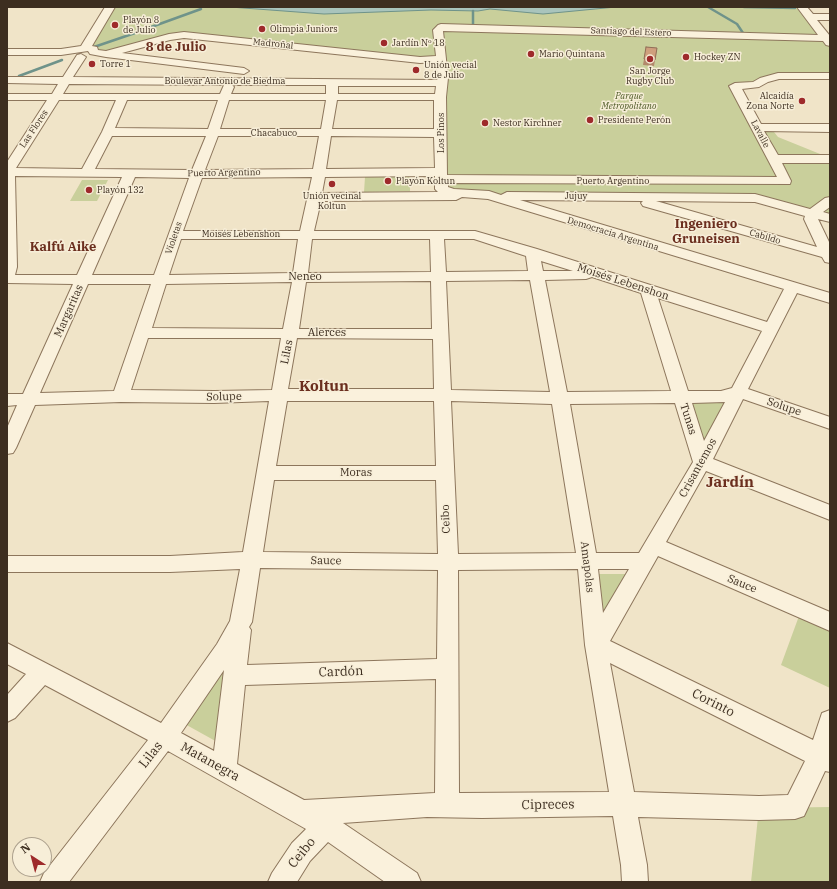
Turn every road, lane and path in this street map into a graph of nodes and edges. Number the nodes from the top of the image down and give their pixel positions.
1 (110, 7) edge
2 (802, 7) edge
3 (810, 17) junction
4 (830, 17) edge
5 (438, 30) joint
6 (828, 40) edge
7 (7, 52) edge
8 (83, 52) junction
9 (106, 54) junction
10 (442, 59) junction
11 (418, 60) junction
12 (830, 76) edge
13 (66, 79) junction
14 (7, 80) edge
15 (230, 80) junction
16 (332, 82) junction
17 (369, 82) junction
18 (442, 83) junction
19 (7, 97) edge
20 (56, 97) junction
21 (123, 97) junction
22 (225, 97) junction
23 (332, 97) junction
24 (440, 97) junction
25 (757, 127) junction
26 (830, 128) edge
27 (108, 132) junction
28 (213, 133) junction
29 (325, 133) junction
30 (441, 133) junction
31 (774, 159) junction
32 (830, 160) edge
33 (8, 172) edge
34 (87, 172) junction
35 (319, 172) junction
36 (130, 173) junction
37 (197, 174) junction
38 (441, 176) junction
39 (786, 182) joint
40 (489, 196) junction
41 (632, 196) junction
42 (315, 197) junction
43 (830, 201) edge
44 (813, 213) junction
45 (830, 218) edge
46 (175, 234) junction
47 (306, 234) junction
48 (437, 234) junction
49 (532, 252) junction
50 (829, 256) edge
51 (602, 275) junction
52 (439, 276) junction
53 (538, 276) junction
54 (300, 277) junction
55 (7, 278) edge
56 (161, 278) junction
57 (83, 280) junction
58 (793, 287) junction
59 (648, 290) junction
60 (830, 298) edge
61 (771, 329) junction
62 (143, 333) junction
63 (290, 333) junction
64 (440, 334) junction
65 (739, 392) junction
66 (278, 395) junction
67 (121, 396) junction
68 (442, 396) junction
69 (681, 397) junction
70 (560, 398) junction
71 (29, 399) junction
72 (7, 400) edge
73 (830, 423) edge
74 (7, 448) edge
75 (702, 462) junction
76 (266, 473) junction
77 (445, 473) junction
78 (830, 513) edge
79 (650, 553) junction
80 (252, 560) junction
81 (587, 561) junction
82 (448, 562) junction
83 (7, 564) edge
84 (241, 622) junction
85 (830, 622) edge
86 (596, 645) junction
87 (7, 653) edge
88 (447, 669) junction
89 (42, 672) junction
90 (235, 675) junction
91 (7, 711) edge
92 (830, 721) edge
93 (165, 737) junction
94 (825, 758) edge
95 (224, 770) junction
96 (622, 804) junction
97 (447, 805) junction
98 (301, 813) junction
99 (326, 826) junction
100 (53, 882) edge
101 (281, 882) edge
102 (408, 882) edge
103 (635, 882) edge

1 - 8 street, Las Flores
2 - 3 street
3 - 4 street
3 - 6 street
5 - 6 street, Santiago del Estero
5 - 10 street, Los Pinos
7 - 8 street
8 - 9 street
8 - 13 street, Las Flores
9 - 11 street, Madroñal
9 - 16 street
10 - 11 street, Madroñal
10 - 18 street, Los Pinos
11 - 17 street
12 - 25 street, Lavalle
13 - 14 street, Boulevar Antonio de Biedma
13 - 15 street, Boulevar Antonio de Biedma
13 - 20 street, Las Flores
15 - 16 street, Boulevar Antonio de Biedma
15 - 22 street, Violetas
16 - 17 street, Boulevar Antonio de Biedma
16 - 23 street, Lilas
17 - 18 street, Boulevar Antonio de Biedma
18 - 24 street, Los Pinos
19 - 20 street, Boulevar Antonio de Biedma
20 - 21 street, Boulevar Antonio de Biedma
20 - 33 street, Las Flores
21 - 22 street, Boulevar Antonio de Biedma
21 - 27 street
22 - 23 street, Boulevar Antonio de Biedma
22 - 28 street, Violetas
23 - 24 street, Boulevar Antonio de Biedma
23 - 29 street, Lilas
24 - 30 street, Los Pinos
25 - 26 street
25 - 31 street, Lavalle
27 - 28 street, Chacabuco
27 - 34 street
28 - 29 street, Chacabuco
28 - 37 street, Violetas
29 - 30 street, Chacabuco
29 - 35 street, Lilas
30 - 38 street, Los Pinos
31 - 32 street
31 - 39 street, Lavalle
33 - 34 street, Puerto Argentino
33 - 55 street
34 - 36 street, Puerto Argentino
35 - 37 street, Puerto Argentino
35 - 38 street, Puerto Argentino
35 - 42 street, Lilas
36 - 37 street, Puerto Argentino
36 - 57 street, Margaritas
37 - 46 street, Violetas
38 - 39 street, Puerto Argentino
38 - 40 street
40 - 41 street, Jujuy
40 - 42 street, Jujuy
40 - 58 street, Democracia Argentina
41 - 44 street, Jujuy
41 - 50 street, Cabildo
42 - 47 street, Lilas
43 - 44 street
44 - 45 street, Jujuy
44 - 50 street
46 - 47 street, Moisés Lebenshon
46 - 56 street, Violetas
47 - 48 street, Moisés Lebenshon
47 - 54 street, Lilas
48 - 49 street, Moisés Lebenshon
48 - 52 street, Ceibo
49 - 51 street, Moisés Lebenshon
49 - 53 street, Amapolas
51 - 53 street, Neneo
51 - 59 street, Moisés Lebenshon
52 - 53 street, Neneo
52 - 54 street, Neneo
52 - 64 street, Ceibo
53 - 70 street, Amapolas
54 - 56 street, Neneo
54 - 63 street, Lilas
55 - 57 street, Neneo
56 - 57 street, Neneo
56 - 62 street, Violetas
57 - 71 street, Margaritas
58 - 60 street, Democracia Argentina
58 - 61 street, Crisantemos
59 - 61 street, Moisés Lebenshon
59 - 69 street, Tunas
61 - 65 street, Crisantemos
62 - 63 street, Alerces
62 - 67 street, Violetas
63 - 64 street, Alerces
63 - 66 street, Lilas
64 - 68 street, Ceibo
65 - 69 street, Solupe
65 - 73 street, Solupe
65 - 75 street, Crisantemos
66 - 67 street, Solupe
66 - 68 street, Solupe
66 - 76 street, Lilas
67 - 71 street, Solupe
68 - 70 street, Solupe
68 - 77 street, Ceibo
69 - 70 street, Solupe
69 - 75 street, Tunas
70 - 81 street, Amapolas
71 - 72 street, Solupe
71 - 74 street, Margaritas
75 - 78 street
75 - 79 street, Crisantemos
76 - 77 street, Moras
76 - 80 street, Lilas
77 - 82 street, Ceibo
79 - 81 street, Sauce
79 - 85 street, Sauce
79 - 86 street, Crisantemos
80 - 82 street, Sauce
80 - 83 street, Sauce
80 - 84 street, Lilas
81 - 82 street, Sauce
81 - 86 street, Amapolas
82 - 88 street, Ceibo
84 - 90 street, Lilas
84 - 93 street, Lilas
86 - 94 street, Corinto
86 - 96 street, Amapolas
87 - 89 street, Matanegra
88 - 90 street, Cardón
88 - 97 street, Ceibo
89 - 91 street
89 - 93 street, Matanegra
90 - 95 street, Lilas
92 - 94 street
93 - 95 street, Matanegra
93 - 100 street, Lilas
94 - 96 street, Cipreces
95 - 98 street, Matanegra
96 - 97 street, Cipreces
96 - 103 street, Amapolas
97 - 98 street, Cipreces
98 - 99 street, Matanegra
99 - 101 street, Ceibo
99 - 102 street, Matanegra

